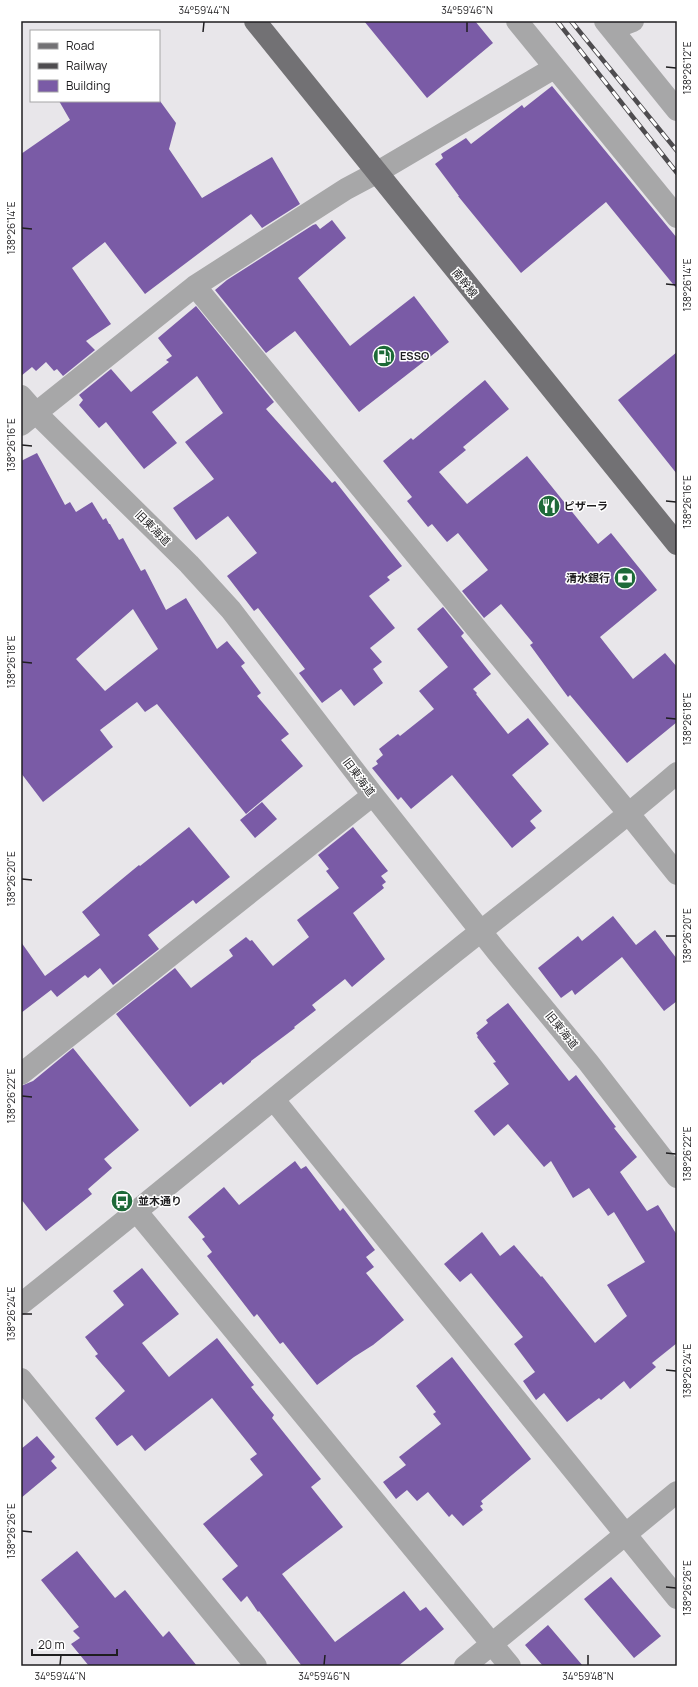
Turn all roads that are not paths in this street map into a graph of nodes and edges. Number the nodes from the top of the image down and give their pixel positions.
1 (255, 21) edge
2 (517, 21) edge
3 (633, 21) edge
4 (609, 25) edge
5 (554, 68) junction
6 (677, 110) edge
7 (376, 173) junction
8 (677, 217) edge
9 (195, 286) junction
10 (21, 396) edge
11 (29, 419) edge
12 (677, 544) edge
13 (677, 773) edge
14 (373, 796) junction
15 (629, 814) junction
16 (677, 874) edge
17 (481, 931) junction
18 (21, 1074) edge
19 (274, 1100) junction
20 (677, 1176) edge
21 (137, 1212) junction
22 (21, 1304) edge
23 (21, 1378) edge
24 (677, 1492) edge
25 (625, 1533) junction
26 (677, 1598) edge
27 (493, 1644) junction
28 (256, 1666) edge
29 (465, 1666) edge
30 (510, 1666) edge

1 - 7 main road, 南幹線
2 - 5 street
3 - 4 street
4 - 6 street
5 - 7 street
5 - 8 street
7 - 9 street
7 - 12 main road, 南幹線
9 - 11 street
9 - 15 street
10 - 11 street, 旧東海道
11 - 14 street, 旧東海道
13 - 15 street
14 - 17 street, 旧東海道
14 - 18 street
15 - 16 street
15 - 17 street
17 - 19 street
17 - 20 street, 旧東海道
19 - 21 street
19 - 25 street
21 - 22 street
21 - 27 street
23 - 28 street
24 - 25 street
25 - 26 street
25 - 27 street
27 - 29 street
27 - 30 street

